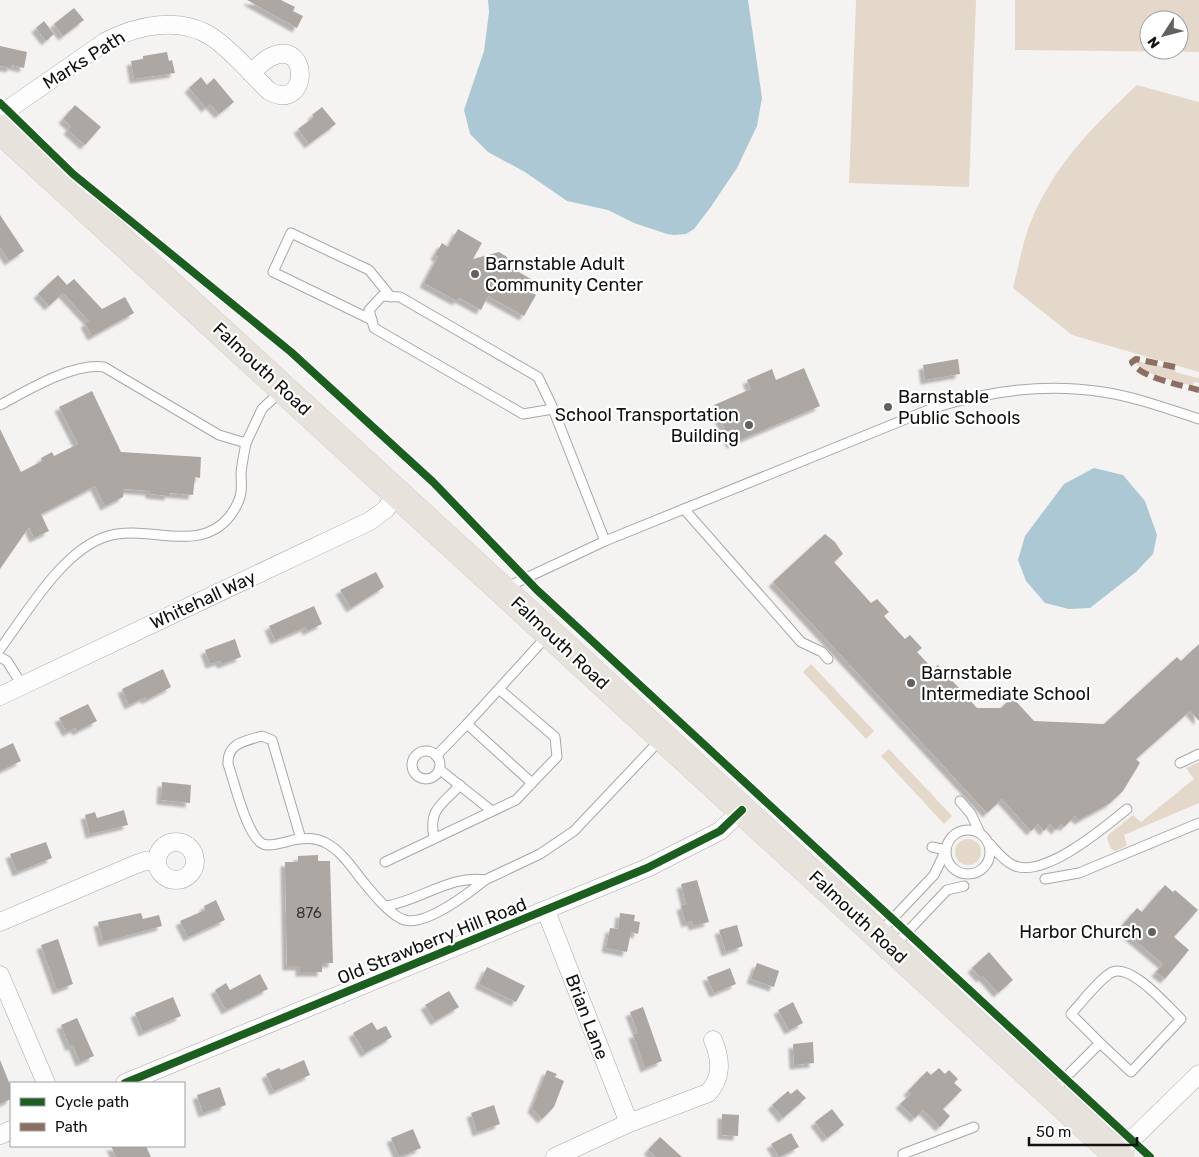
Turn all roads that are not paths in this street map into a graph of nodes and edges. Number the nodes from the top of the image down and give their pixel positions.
1 (251, 73) dead end
2 (0, 115) edge
3 (0, 129) edge
4 (392, 296) junction
5 (372, 320) junction
6 (283, 389) junction
7 (0, 405) edge
8 (553, 409) junction
9 (1199, 419) edge
10 (246, 443) junction
11 (397, 493) junction
12 (684, 509) junction
13 (605, 541) junction
14 (502, 590) junction
15 (549, 634) junction
16 (0, 649) edge
17 (0, 657) edge
18 (828, 659) dead end
19 (22, 686) junction
20 (499, 689) junction
21 (0, 696) edge
22 (467, 724) junction
23 (663, 737) junction
24 (1199, 754) edge
25 (436, 756) junction
26 (1180, 763) dead end
27 (440, 769) junction
28 (532, 783) junction
29 (460, 785) junction
30 (960, 801) dead end
31 (1127, 809) dead end
32 (742, 810) junction
33 (492, 811) junction
34 (1199, 824) edge
35 (980, 833) junction
36 (434, 838) junction
37 (301, 839) junction
38 (990, 844) junction
39 (932, 846) dead end
40 (946, 850) junction
41 (156, 862) dead end
42 (386, 862) dead end
43 (976, 873) junction
44 (1045, 879) dead end
45 (485, 880) junction
46 (386, 906) junction
47 (546, 910) junction
48 (0, 922) edge
49 (885, 942) junction
50 (0, 975) edge
51 (713, 1040) dead end
52 (1100, 1043) junction
53 (1199, 1074) edge
54 (46, 1082) edge
55 (127, 1082) edge
56 (1050, 1093) junction
57 (629, 1123) junction
58 (974, 1127) dead end
59 (1118, 1156) edge
60 (555, 1157) edge
61 (903, 1157) edge

1 - 2 street, Marks Path
3 - 6 main road, Falmouth Road
4 - 5 lane
4 - 5 lane
4 - 8 lane
5 - 8 lane
6 - 10 lane
6 - 11 main road, Falmouth Road
7 - 10 lane
8 - 13 lane
9 - 12 lane
10 - 16 lane
11 - 14 main road, Falmouth Road
11 - 19 street, Whitehall Way
12 - 13 lane
12 - 18 lane
13 - 14 lane
14 - 15 main road, Falmouth Road
15 - 20 lane
15 - 23 main road, Falmouth Road
17 - 19 lane
19 - 21 street, Whitehall Way
20 - 22 lane
20 - 28 lane
22 - 25 lane
22 - 28 lane
23 - 32 main road, Falmouth Road
23 - 45 lane
24 - 26 lane
25 - 27 lane
25 - 27 lane
27 - 29 lane
28 - 33 lane
29 - 33 lane
29 - 36 lane
30 - 35 lane
31 - 38 lane
32 - 47 street, Old Strawberry Hill Road
32 - 49 main road, Falmouth Road
33 - 36 lane
34 - 44 lane
35 - 38 lane
35 - 40 lane
36 - 42 lane
37 - 37 lane
37 - 46 lane
38 - 43 lane
39 - 40 lane
40 - 43 lane
40 - 49 lane
41 - 48 street
43 - 49 lane
45 - 46 lane
45 - 46 lane
47 - 55 street, Old Strawberry Hill Road
47 - 57 street, Brian Lane
49 - 56 main road, Falmouth Road
50 - 54 street
51 - 57 street
52 - 52 lane
52 - 56 lane
53 - 59 street
56 - 59 main road, Falmouth Road
57 - 60 street
58 - 61 lane

